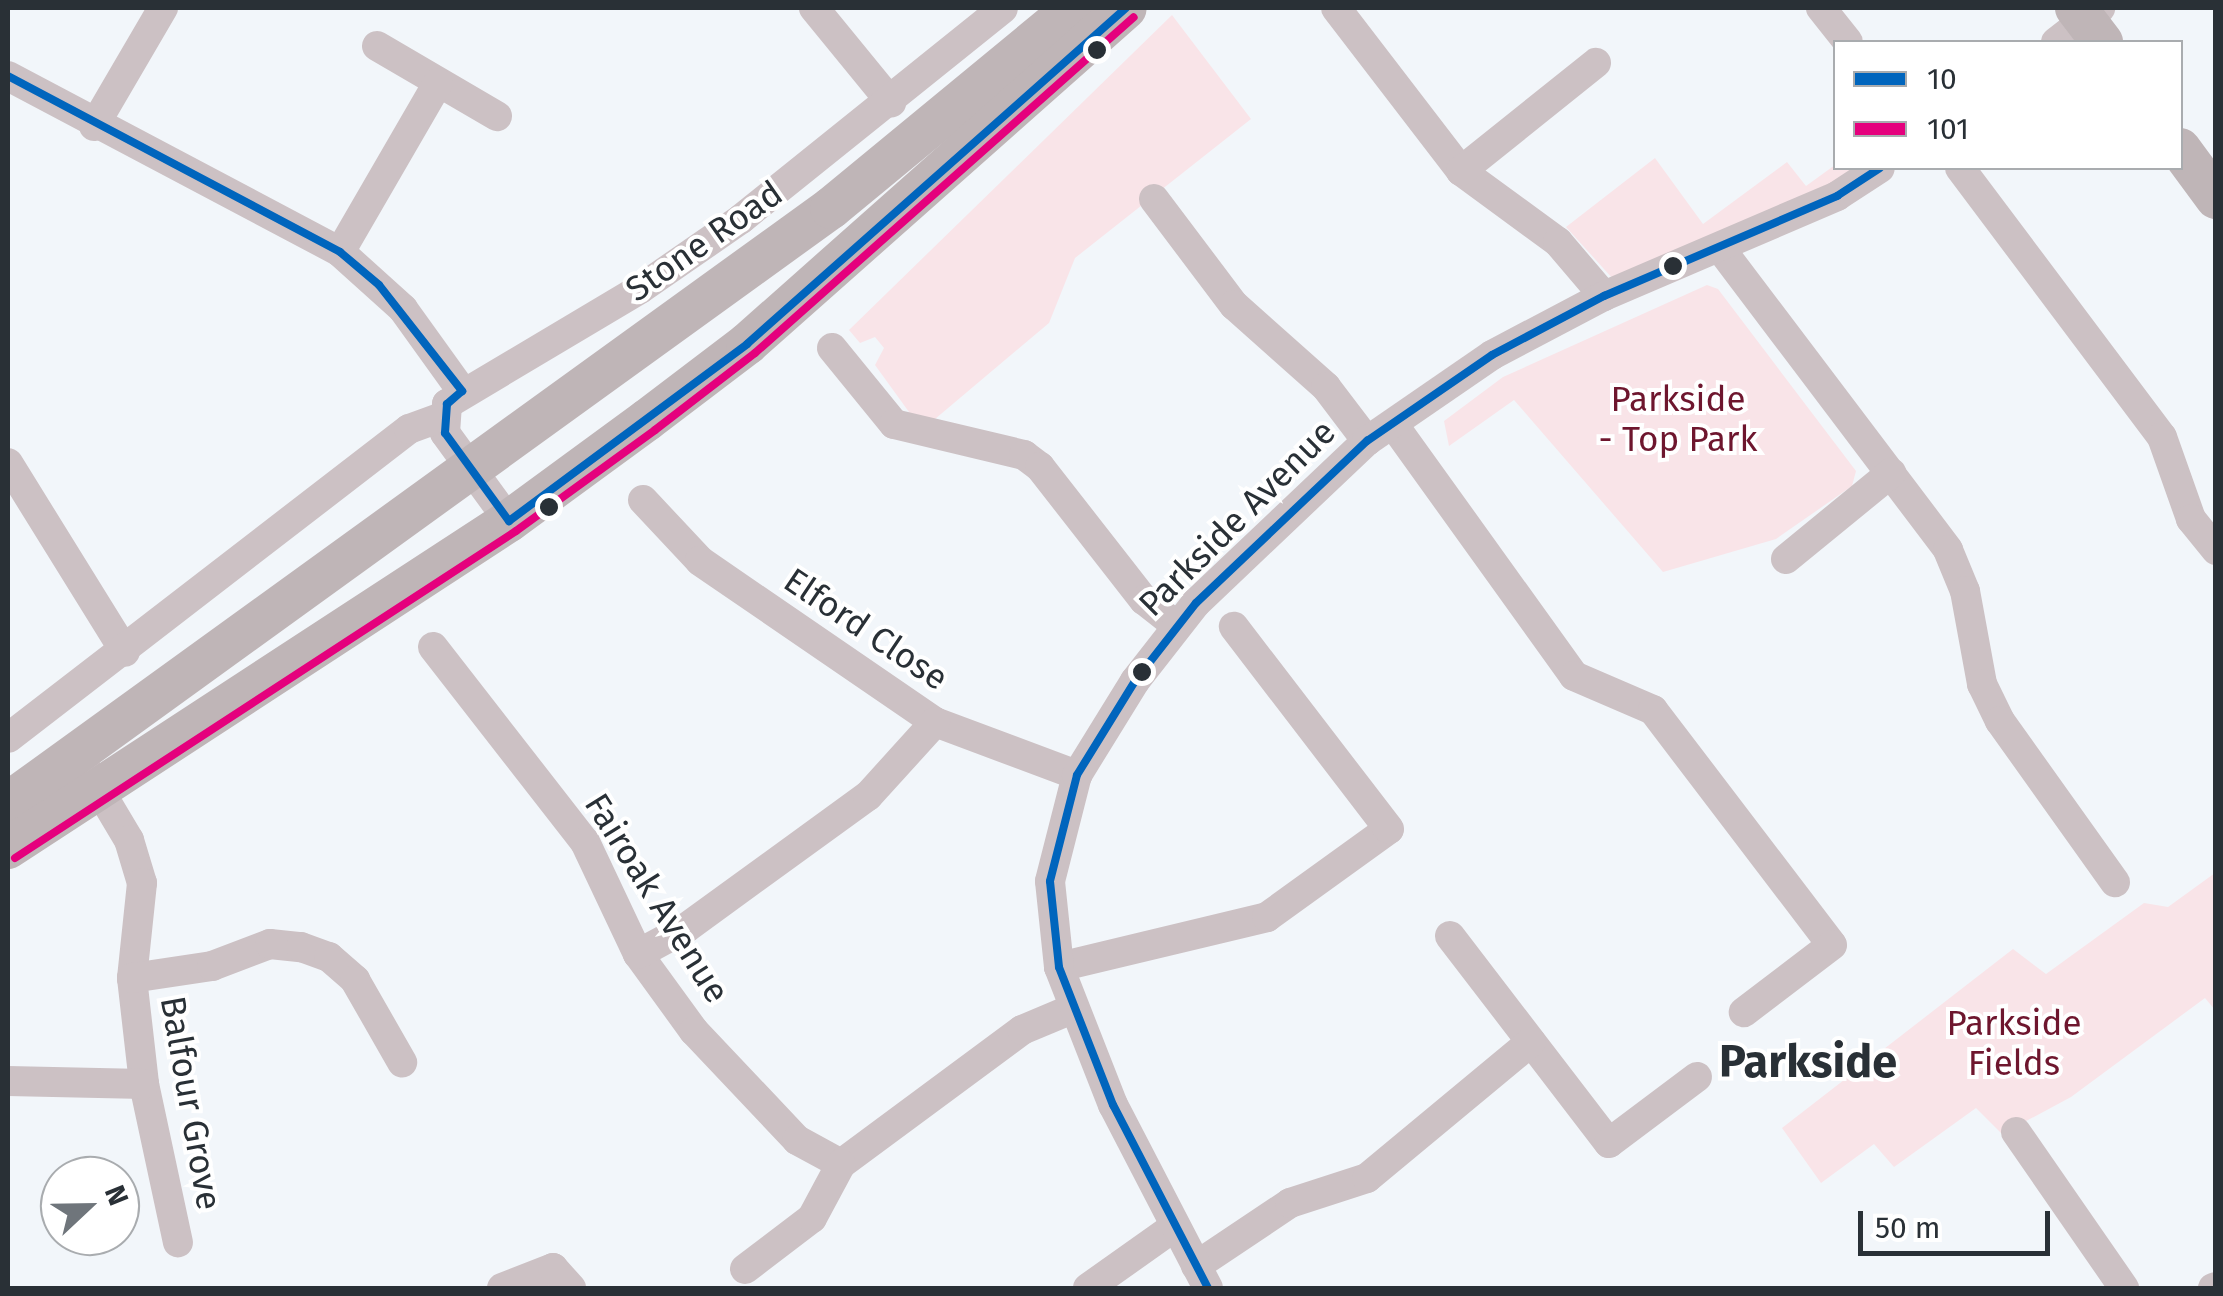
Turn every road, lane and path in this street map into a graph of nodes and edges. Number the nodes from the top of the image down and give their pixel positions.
1 (163, 8) edge
2 (814, 8) edge
3 (1003, 8) edge
4 (1074, 8) edge
5 (1126, 8) edge
6 (1336, 8) edge
7 (1821, 8) edge
8 (1846, 40) edge
9 (377, 46) dead end
10 (1596, 63) dead end
11 (8, 76) edge
12 (438, 83) junction
13 (892, 102) junction
14 (497, 116) dead end
15 (94, 126) junction
16 (2183, 154) edge
17 (1877, 170) edge
18 (1961, 170) edge
19 (1460, 172) junction
20 (2216, 198) edge
21 (1154, 199) dead end
22 (1720, 248) junction
23 (340, 252) junction
24 (1604, 296) junction
25 (832, 348) dead end
26 (462, 391) junction
27 (442, 417) junction
28 (1393, 424) junction
29 (1367, 442) junction
30 (8, 464) edge
31 (474, 467) junction
32 (1892, 473) junction
33 (642, 500) dead end
34 (508, 521) junction
35 (2216, 550) edge
36 (1786, 560) dead end
37 (1176, 626) junction
38 (1234, 626) dead end
39 (433, 647) dead end
40 (125, 652) junction
41 (936, 722) junction
42 (8, 738) edge
43 (76, 754) junction
44 (1076, 775) junction
45 (100, 789) junction
46 (8, 802) edge
47 (8, 848) edge
48 (2115, 882) dead end
49 (1450, 936) dead end
50 (638, 954) junction
51 (1060, 967) junction
52 (132, 978) junction
53 (1072, 1009) junction
54 (1744, 1012) dead end
55 (1531, 1042) junction
56 (402, 1062) dead end
57 (1697, 1076) dead end
58 (8, 1081) edge
59 (144, 1084) junction
60 (2016, 1132) dead end
61 (841, 1164) junction
62 (1174, 1227) junction
63 (178, 1242) dead end
64 (746, 1269) dead end
65 (1202, 1277) edge
66 (502, 1288) edge
67 (571, 1288) edge
68 (1088, 1288) edge
69 (2124, 1288) edge

1 - 15 street
2 - 13 street
3 - 13 street, Stone Road
4 - 31 highway, Stone Road
5 - 34 highway
6 - 19 street
7 - 8 street
9 - 12 street
10 - 19 street
11 - 15 street
12 - 14 street
12 - 23 street
13 - 26 street, Stone Road
15 - 23 street
16 - 20 highway
17 - 22 street, Parkside Avenue
18 - 35 street
19 - 24 street
21 - 29 street
22 - 24 street, Parkside Avenue
22 - 32 street
23 - 26 street
24 - 28 street, Parkside Avenue
25 - 37 street
26 - 27 street, Stone Road
27 - 31 street
27 - 40 street
28 - 29 street, Parkside Avenue
28 - 54 street
29 - 37 street, Parkside Avenue
30 - 40 street
31 - 34 street
31 - 43 highway, Stone Road
32 - 36 street
32 - 48 street
33 - 41 street, Elford Close
34 - 45 highway
37 - 44 street, Parkside Avenue
38 - 51 street
39 - 50 street, Fairoak Avenue
40 - 42 street
41 - 44 street, Elford Close
41 - 50 street
43 - 45 street, Balfour Grove
43 - 46 highway, Stone Road
44 - 51 street, Parkside Avenue
45 - 47 highway
45 - 52 street, Balfour Grove
49 - 55 street
50 - 61 street, Fairoak Avenue
51 - 53 street, Parkside Avenue
52 - 56 street
52 - 59 street, Balfour Grove
53 - 61 street
53 - 62 street, Parkside Avenue
55 - 57 street
55 - 65 street
58 - 59 street
59 - 63 street, Balfour Grove
60 - 69 street
61 - 64 street
62 - 65 street, Parkside Avenue
62 - 68 street
66 - 67 street

